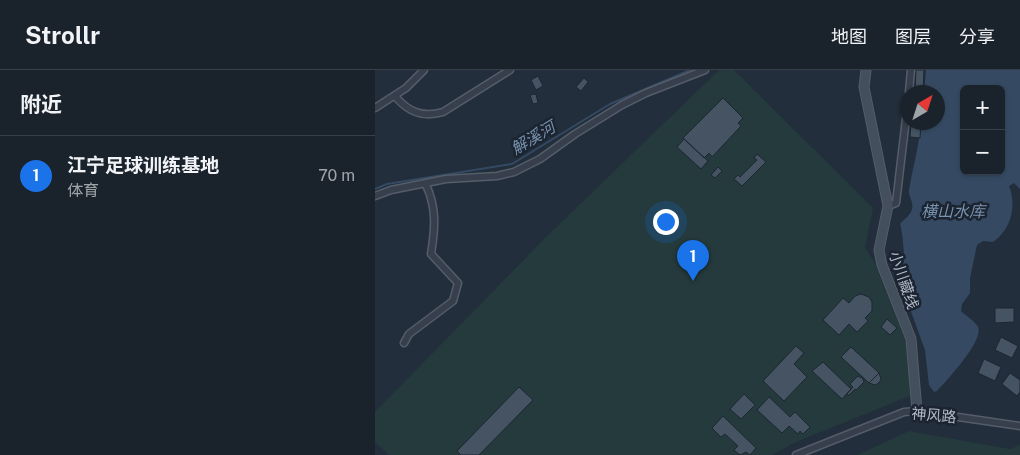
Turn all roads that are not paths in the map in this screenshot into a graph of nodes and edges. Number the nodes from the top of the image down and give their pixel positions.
1 (424, 70) edge
2 (510, 70) edge
3 (705, 70) edge
4 (866, 70) edge
5 (911, 70) edge
6 (910, 85) edge
7 (395, 96) junction
8 (375, 108) edge
9 (905, 130) edge
10 (426, 185) junction
11 (375, 196) edge
12 (888, 206) junction
13 (404, 343) dead end
14 (917, 411) junction
15 (1020, 426) edge
16 (796, 455) edge

1 - 7 street
2 - 7 street
3 - 10 street
4 - 12 street, 小川藏线
5 - 6 street
7 - 8 street
9 - 12 street
10 - 11 street
10 - 13 street
12 - 14 street, 小川藏线
14 - 15 street, 神风路
14 - 16 street, 神风路

